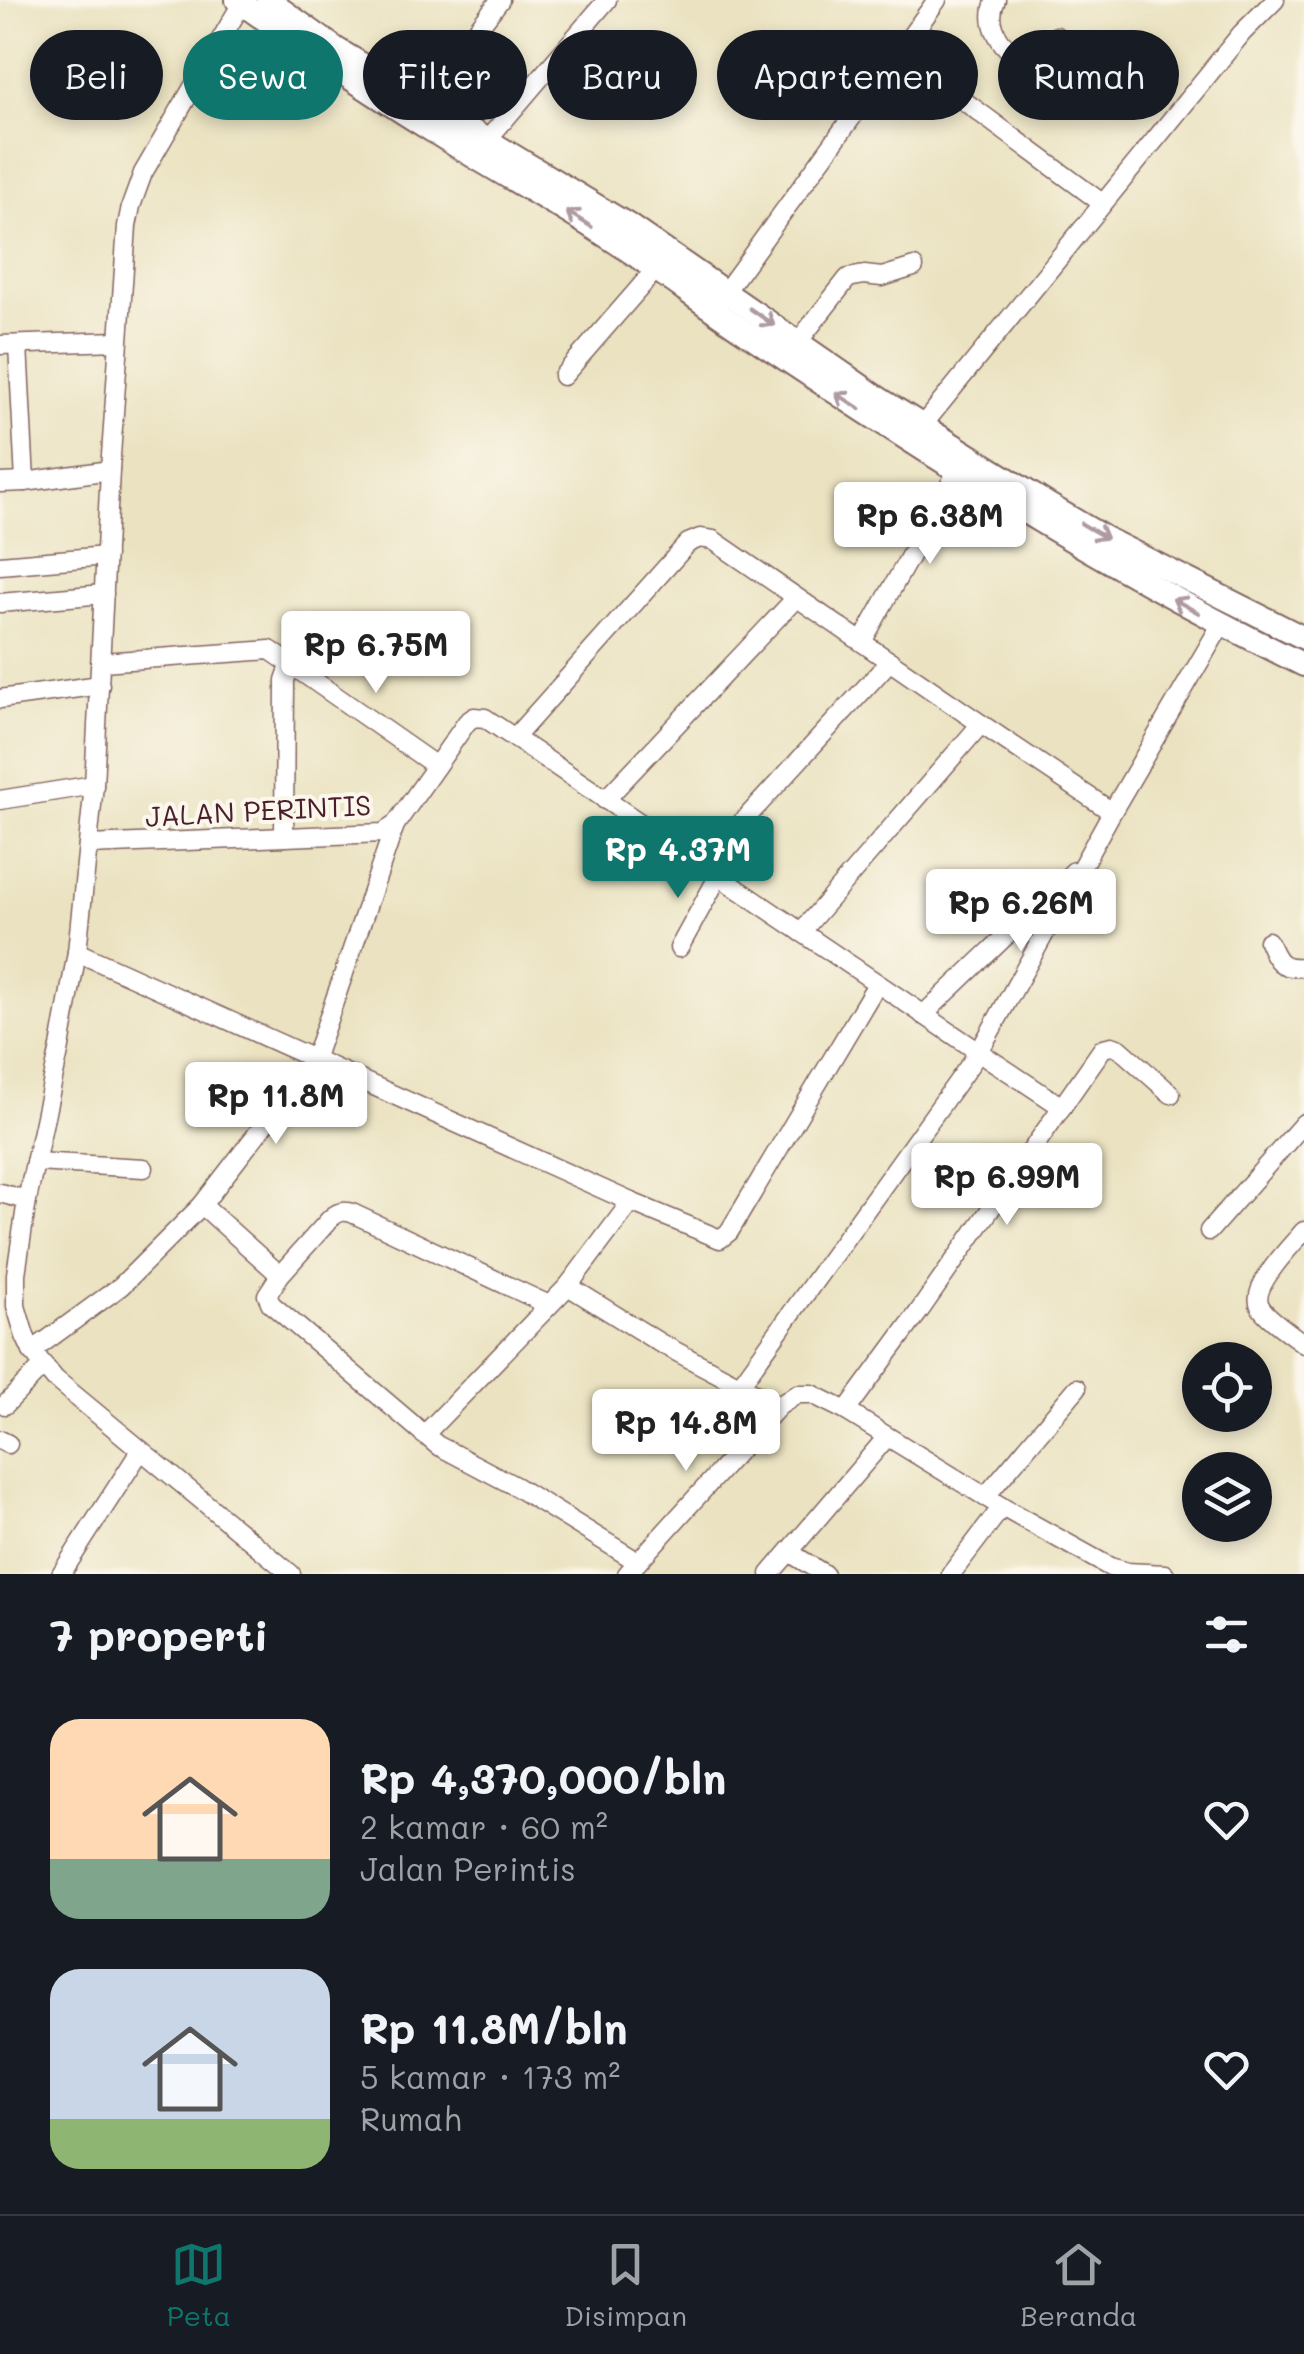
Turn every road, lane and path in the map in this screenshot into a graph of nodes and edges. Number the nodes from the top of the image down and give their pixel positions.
1 (268, 0) edge
2 (500, 0) edge
3 (607, 0) edge
4 (937, 0) edge
5 (996, 0) edge
6 (1275, 0) edge
7 (240, 2) edge
8 (477, 30) edge
9 (915, 30) edge
10 (998, 31) edge
11 (363, 66) edge
12 (978, 111) edge
13 (453, 120) edge
14 (850, 120) edge
15 (488, 140) junction
16 (1102, 203) junction
17 (914, 268) dead end
18 (656, 269) junction
19 (719, 301) junction
20 (118, 341) junction
21 (798, 342) junction
22 (9, 345) edge
23 (563, 376) dead end
24 (922, 426) junction
25 (110, 470) junction
26 (958, 470) junction
27 (26, 482) junction
28 (0, 483) edge
29 (106, 556) junction
30 (0, 565) edge
31 (104, 594) junction
32 (796, 598) junction
33 (0, 603) edge
34 (1266, 619) junction
35 (1221, 625) junction
36 (1304, 638) edge
37 (862, 642) junction
38 (1258, 643) junction
39 (102, 662) junction
40 (890, 662) junction
41 (290, 666) junction
42 (1304, 666) edge
43 (100, 684) junction
44 (0, 698) edge
45 (980, 724) junction
46 (514, 736) junction
47 (436, 766) junction
48 (94, 785) junction
49 (0, 800) edge
50 (605, 800) junction
51 (1112, 812) junction
52 (395, 825) junction
53 (284, 837) junction
54 (88, 845) junction
55 (1086, 859) junction
56 (702, 866) junction
57 (718, 877) junction
58 (801, 932) junction
59 (1268, 942) dead end
60 (679, 948) dead end
61 (77, 952) junction
62 (1304, 967) edge
63 (878, 984) junction
64 (922, 1015) junction
65 (979, 1052) junction
66 (314, 1060) junction
67 (1171, 1094) dead end
68 (1062, 1107) junction
69 (1304, 1123) edge
70 (36, 1162) junction
71 (144, 1168) dead end
72 (0, 1193) edge
73 (27, 1200) junction
74 (631, 1202) junction
75 (202, 1205) junction
76 (1210, 1231) dead end
77 (1304, 1231) edge
78 (280, 1275) junction
79 (568, 1286) junction
80 (550, 1304) junction
81 (8, 1308) edge
82 (1304, 1344) edge
83 (37, 1359) junction
84 (740, 1385) junction
85 (1077, 1388) dead end
86 (4, 1405) dead end
87 (779, 1406) junction
88 (846, 1411) junction
89 (424, 1435) junction
90 (887, 1437) junction
91 (141, 1450) junction
92 (985, 1497) junction
93 (1002, 1508) junction
94 (789, 1552) junction
95 (632, 1568) edge
96 (1126, 1573) edge
97 (61, 1574) edge
98 (291, 1574) edge
99 (770, 1574) edge
100 (824, 1574) edge
101 (951, 1574) edge
102 (1165, 1574) edge

1 - 11 main road
2 - 8 street
3 - 15 street
4 - 9 street
5 - 10 street
6 - 16 street
18 -> 7 main road
7 - 20 street
12 - 16 street
13 - 15 main road
14 - 19 street
15 - 19 main road
16 - 24 street
17 - 21 street
18 - 19 main road
18 - 23 street
19 -> 21 main road
26 -> 19 main road
20 - 22 street
20 - 25 street
21 - 24 main road
22 - 27 street
24 -> 34 main road
25 - 27 street
25 - 29 street
35 -> 26 main road
26 - 37 street
27 - 28 street
29 - 30 street
29 - 31 street
31 - 33 street
31 - 39 street
32 - 37 street
32 - 46 street
32 - 50 street
34 - 36 main road
34 - 38 main road
35 - 38 main road
35 - 51 street
37 - 40 street
38 - 42 main road
39 - 41 street
39 - 43 street
40 - 45 street
40 - 56 street
41 - 47 street
41 - 53 street
43 - 44 street
43 - 48 street
45 - 51 street
45 - 58 street
46 - 47 street, JALAN PERINTIS
46 - 50 street, JALAN PERINTIS
47 - 52 street, JALAN PERINTIS
48 - 49 street
48 - 54 street
50 - 56 street, JALAN PERINTIS
51 - 55 street
52 - 53 street, JALAN PERINTIS
52 - 66 street
53 - 54 street, JALAN PERINTIS
54 - 61 street
55 - 64 street
55 - 65 street
56 - 57 street, JALAN PERINTIS
57 - 58 street, JALAN PERINTIS
57 - 60 street
58 - 63 street, JALAN PERINTIS
59 - 62 street
61 - 66 street
61 - 70 street
63 - 64 street, JALAN PERINTIS
63 - 74 street
64 - 65 street, JALAN PERINTIS
65 - 68 street, JALAN PERINTIS
65 - 84 street
66 - 74 street
66 - 75 street
67 - 68 street
68 - 88 street
69 - 76 street
70 - 71 street
70 - 73 street
72 - 73 street
73 - 81 street
74 - 79 street
75 - 78 street
75 - 83 street
77 - 82 street
78 - 80 street
78 - 89 street
79 - 80 street
79 - 84 street
80 - 89 street
81 - 83 street
83 - 86 street
83 - 91 street
84 - 87 street
85 - 92 street
87 - 88 street
87 - 95 street
88 - 90 street
89 - 95 street
90 - 92 street
90 - 94 street
91 - 97 street
91 - 98 street
92 - 93 street
93 - 96 street
93 - 101 street
94 - 99 street
94 - 100 street
96 - 102 street

